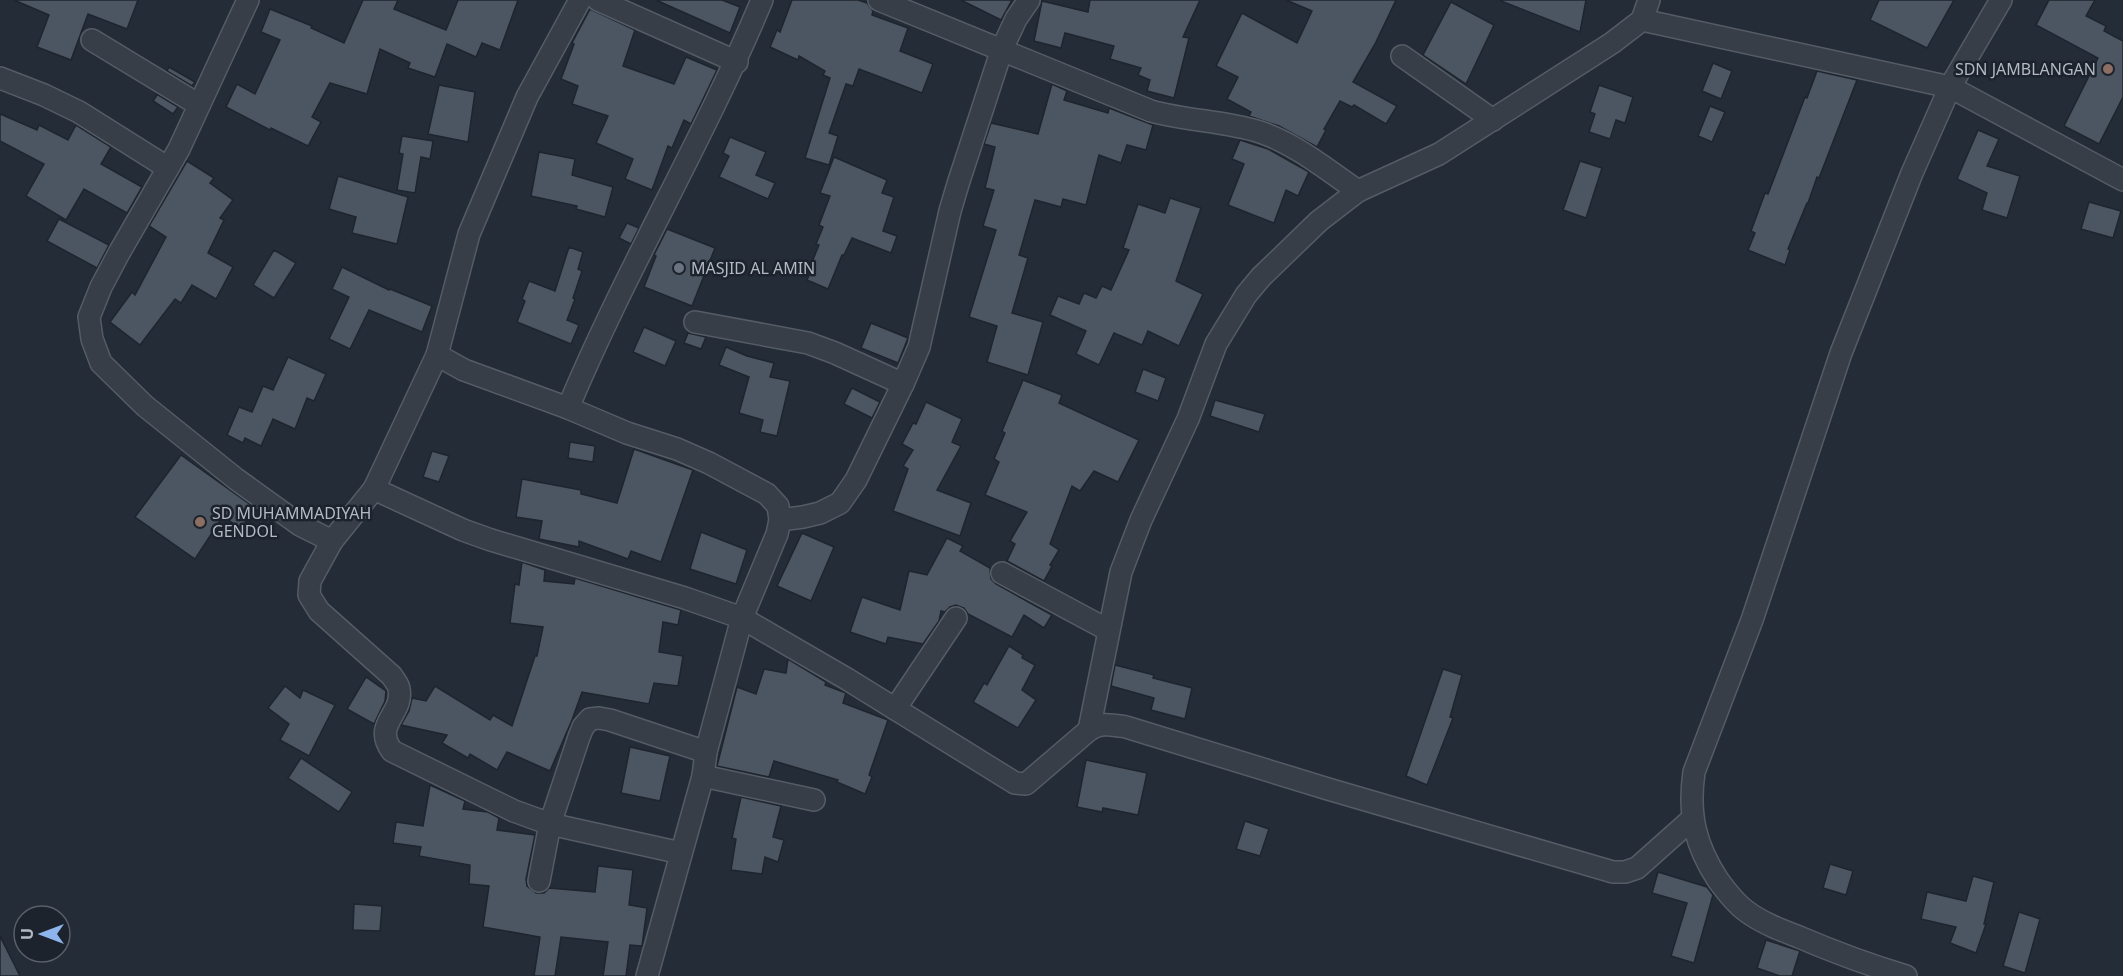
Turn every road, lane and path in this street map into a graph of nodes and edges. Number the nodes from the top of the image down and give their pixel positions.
1 (248, 0) edge
2 (580, 0) edge
3 (598, 0) edge
4 (762, 0) edge
5 (879, 0) edge
6 (1029, 0) edge
7 (1649, 0) edge
8 (2001, 0) edge
9 (1642, 20) junction
10 (92, 40) dead end
11 (1002, 49) junction
12 (1402, 56) dead end
13 (736, 62) junction
14 (0, 78) edge
15 (1950, 87) junction
16 (199, 105) junction
17 (1493, 120) junction
18 (168, 168) junction
19 (2123, 180) edge
20 (1358, 191) junction
21 (695, 322) dead end
22 (437, 356) junction
23 (903, 384) junction
24 (568, 408) junction
25 (374, 489) junction
26 (780, 520) junction
27 (332, 541) junction
28 (1002, 573) dead end
29 (742, 618) junction
30 (956, 618) dead end
31 (1108, 630) junction
32 (895, 709) junction
33 (1089, 730) junction
34 (706, 752) junction
35 (703, 776) junction
36 (814, 800) dead end
37 (1692, 819) junction
38 (550, 824) junction
39 (681, 853) junction
40 (539, 881) dead end
41 (647, 976) edge
42 (1906, 976) edge

1 - 16 street
2 - 22 street
3 - 13 street
4 - 13 street
5 - 11 street
6 - 11 street
7 - 9 street
8 - 15 street
9 - 15 street
9 - 17 street
10 - 16 street
11 - 20 street
11 - 23 street
12 - 17 street
13 - 24 street
14 - 18 street
15 - 19 street
15 - 37 street
16 - 18 street
17 - 20 street
18 - 27 street
20 - 31 street
21 - 23 street
22 - 24 street
22 - 25 street
23 - 26 street
24 - 26 street
25 - 27 street
25 - 29 street
26 - 29 street
27 - 38 street
28 - 31 street
29 - 32 street
29 - 34 street
30 - 32 street
31 - 33 street
32 - 33 street
33 - 37 street
34 - 35 street
34 - 38 street
35 - 36 street
35 - 39 street
37 - 42 street
38 - 39 street
38 - 40 street
39 - 41 street

